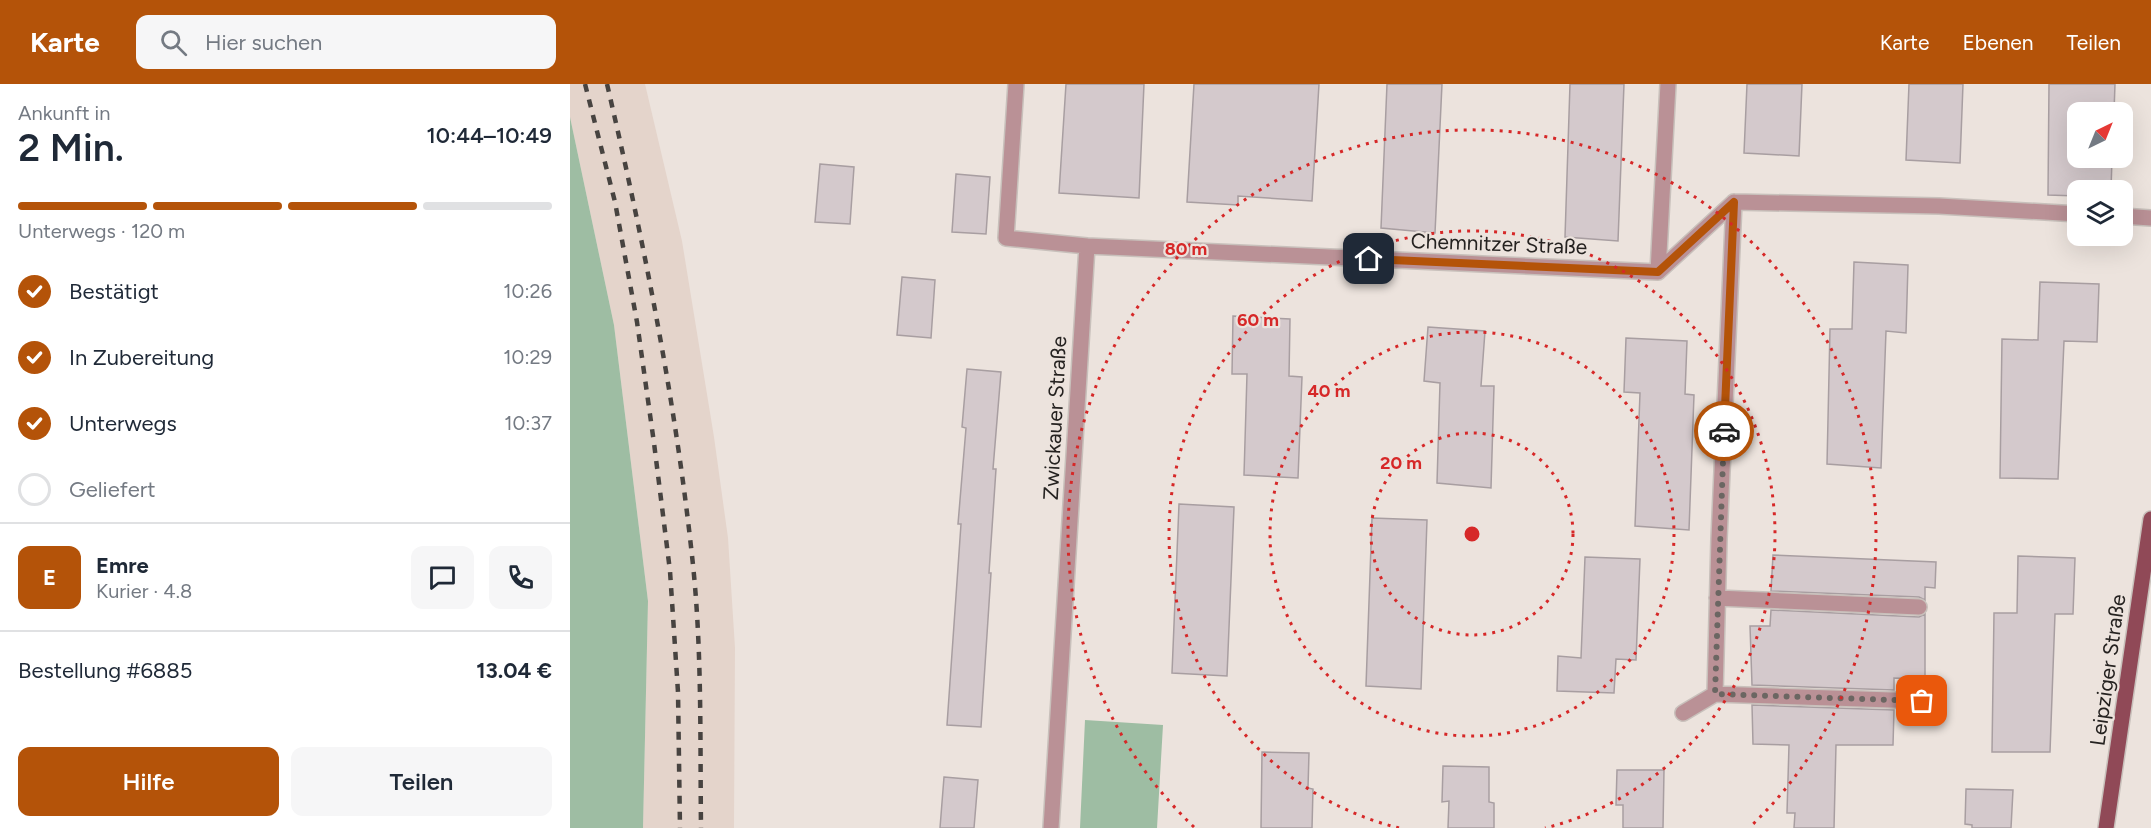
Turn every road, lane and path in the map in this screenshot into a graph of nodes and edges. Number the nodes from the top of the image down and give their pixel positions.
1 (1016, 84) edge
2 (1668, 84) edge
3 (1734, 202) junction
4 (2067, 213) edge
5 (2133, 217) edge
6 (2151, 218) edge
7 (1087, 246) junction
8 (1658, 272) junction
9 (2151, 519) edge
10 (1717, 598) junction
11 (1919, 607) dead end
12 (1715, 694) junction
13 (1922, 701) dead end
14 (1683, 713) dead end
15 (1051, 828) edge
16 (2106, 828) edge

1 - 7 street
2 - 8 street
3 - 4 street
3 - 8 street
3 - 10 street
5 - 6 street
7 - 8 street, Chemnitzer Straße
7 - 15 street, Zwickauer Straße
9 - 16 main road, Leipziger Straße
10 - 11 street
10 - 12 street
12 - 13 street
12 - 14 street

